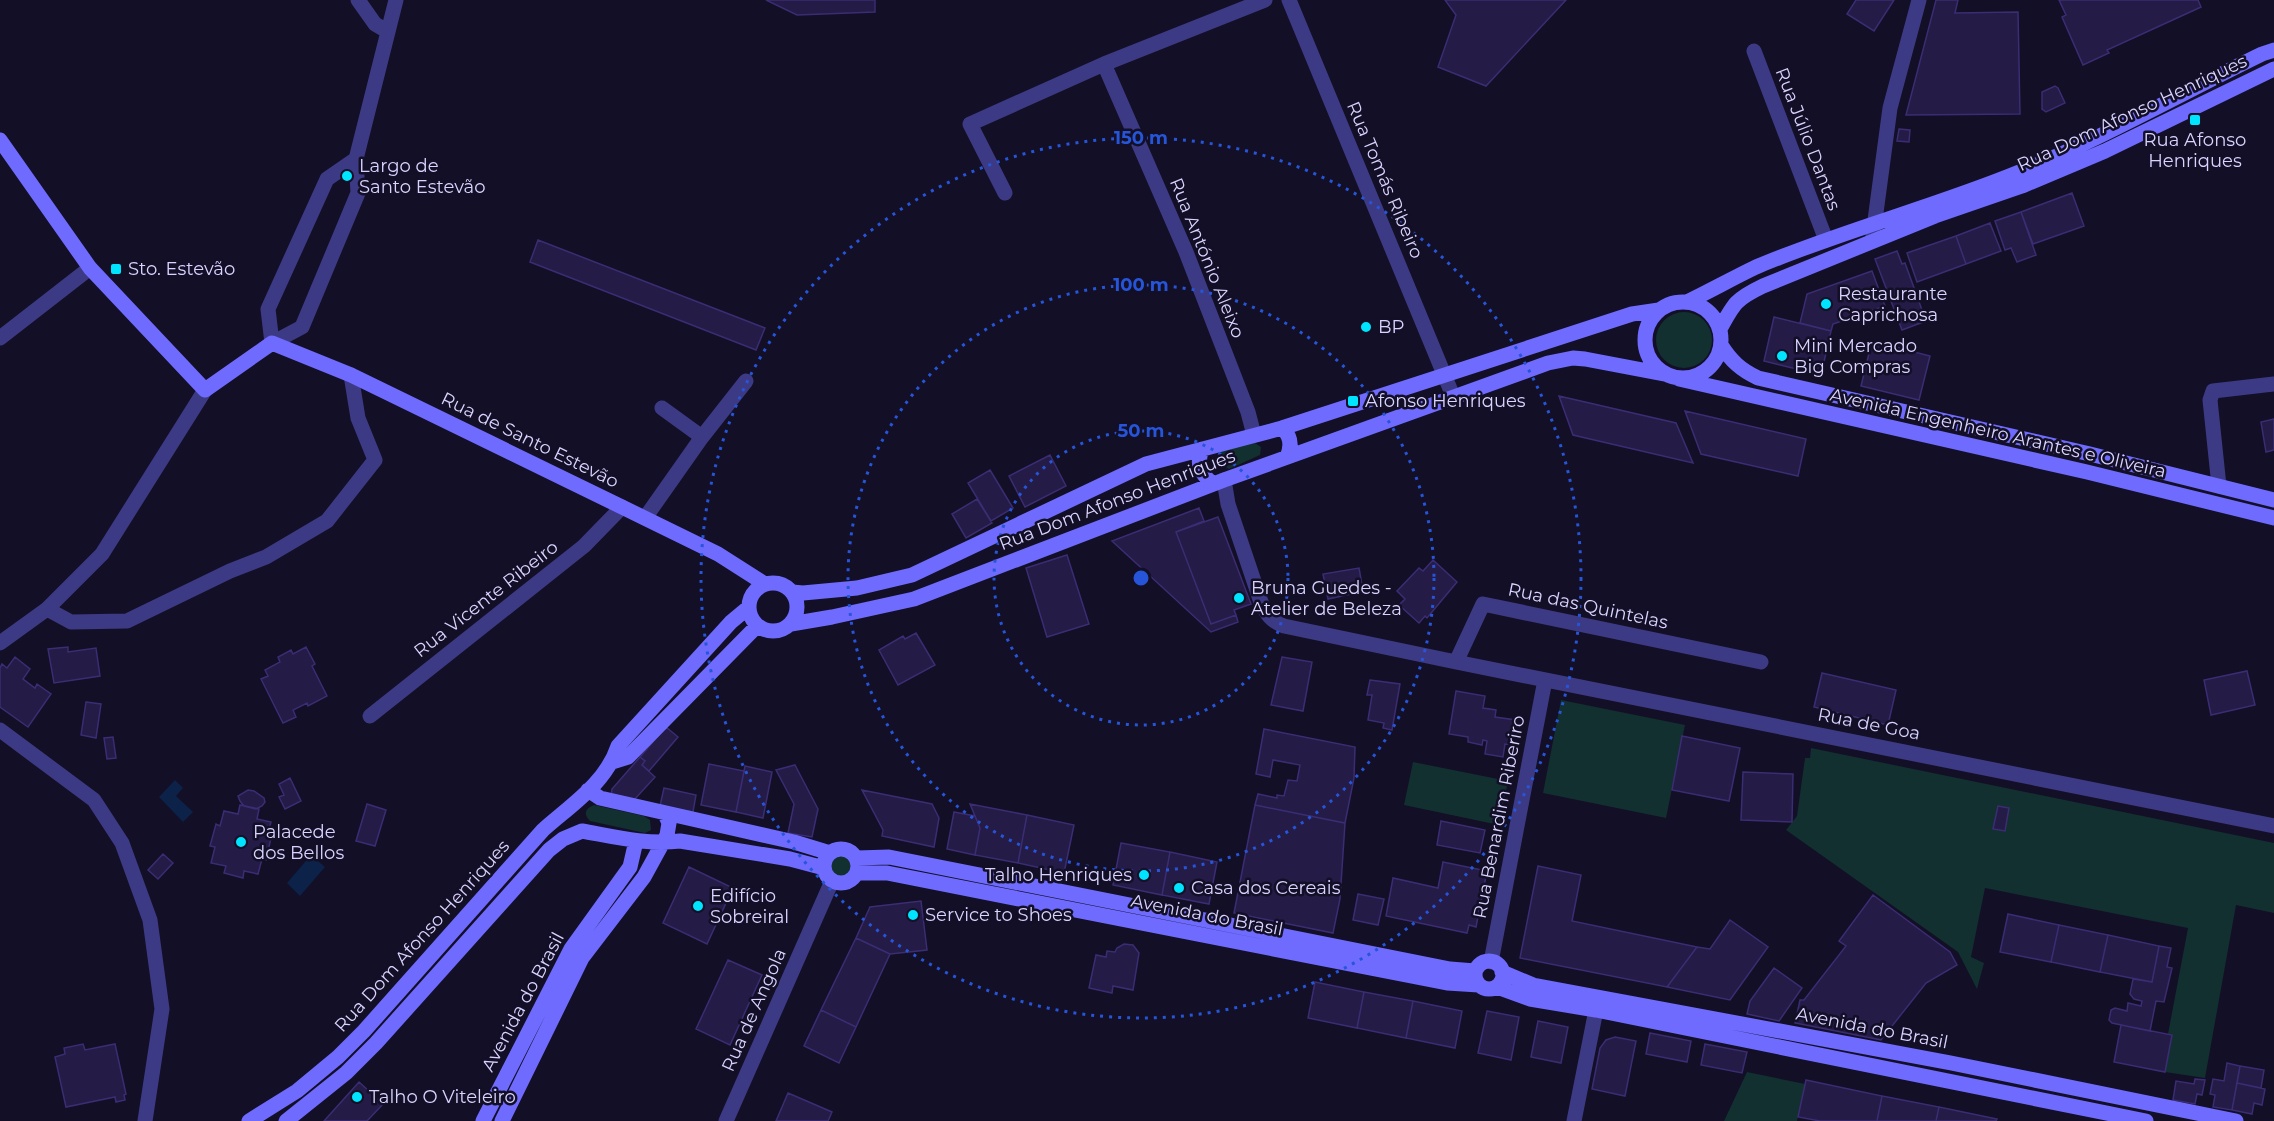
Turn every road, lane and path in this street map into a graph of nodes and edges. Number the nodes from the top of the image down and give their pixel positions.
1 (358, 0) edge
2 (396, 0) edge
3 (1265, 0) edge
4 (1289, 0) edge
5 (1919, 0) edge
6 (387, 31) junction
7 (2274, 50) edge
8 (1754, 51) dead end
9 (1104, 64) junction
10 (2274, 69) edge
11 (0, 140) edge
12 (356, 159) junction
13 (1005, 193) dead end
14 (1874, 224) junction
15 (1826, 240) junction
16 (1872, 241) junction
17 (90, 268) junction
18 (1687, 302) junction
19 (1659, 310) junction
20 (1720, 329) junction
21 (0, 338) edge
22 (272, 343) junction
23 (1721, 345) junction
24 (351, 375) junction
25 (1444, 376) junction
26 (1672, 376) junction
27 (746, 381) dead end
28 (2274, 384) edge
29 (205, 390) junction
30 (1453, 396) junction
31 (662, 408) dead end
32 (1282, 428) junction
33 (1254, 435) junction
34 (702, 438) junction
35 (1202, 449) junction
36 (1287, 457) junction
37 (1218, 482) junction
38 (2219, 486) junction
39 (2274, 500) edge
40 (622, 507) junction
41 (645, 518) junction
42 (2274, 518) edge
43 (765, 584) junction
44 (792, 592) junction
45 (749, 607) junction
46 (47, 609) junction
47 (790, 624) junction
48 (757, 626) junction
49 (0, 643) edge
50 (1456, 662) junction
51 (1761, 662) dead end
52 (1545, 680) junction
53 (370, 716) dead end
54 (0, 730) edge
55 (612, 762) junction
56 (588, 790) junction
57 (575, 805) junction
58 (665, 814) junction
59 (2274, 826) edge
60 (582, 831) junction
61 (636, 841) junction
62 (662, 843) junction
63 (830, 853) junction
64 (857, 865) junction
65 (828, 874) junction
66 (1497, 974) junction
67 (1477, 978) junction
68 (1596, 1010) junction
69 (2092, 1116) edge
70 (145, 1121) edge
71 (249, 1121) edge
72 (286, 1121) edge
73 (483, 1121) edge
74 (502, 1121) edge
75 (726, 1121) edge
76 (1574, 1121) edge
77 (2146, 1121) edge
78 (2236, 1121) edge

1 - 6 street
2 - 6 street
3 - 9 street
4 - 25 street, Rua Tomás Ribeiro
5 - 14 street
6 - 12 street
7 - 14 street, Rua Dom Afonso Henriques
8 - 15 street, Rua Júlio Dantas
9 - 13 street
9 - 33 street, Rua António Aleixo
10 - 16 street, Rua Dom Afonso Henriques
11 - 17 street
12 - 22 street
12 - 22 street
14 - 15 street, Rua Dom Afonso Henriques
14 - 16 street
15 - 18 street, Rua Dom Afonso Henriques
16 - 20 street, Rua Dom Afonso Henriques
17 - 21 street
17 - 29 street
18 - 19 street, Rua Dom Afonso Henriques
18 - 20 street
19 - 25 street, Rua Dom Afonso Henriques
19 - 26 street
20 - 23 street
22 - 24 street, Rua de Santo Estevão
22 - 29 street
23 - 26 street, Rua Dom Afonso Henriques
23 - 38 street, Avenida Engenheiro Arantes e Oliveira
24 - 40 street, Rua de Santo Estevão
24 - 46 street
25 - 30 street
25 - 32 street, Rua Dom Afonso Henriques
26 - 30 street, Rua Dom Afonso Henriques
26 - 42 street, Avenida Engenheiro Arantes e Oliveira
27 - 34 street
28 - 38 street
29 - 46 street
30 - 36 street, Rua Dom Afonso Henriques
31 - 34 street
32 - 33 street, Rua Dom Afonso Henriques
32 - 36 street
33 - 35 street, Rua Dom Afonso Henriques
34 - 41 street
35 - 37 street
35 - 44 street, Rua Dom Afonso Henriques
36 - 37 street, Rua Dom Afonso Henriques
37 - 47 street, Rua Dom Afonso Henriques
37 - 50 street
38 - 39 street, Avenida Engenheiro Arantes e Oliveira
40 - 41 street, Rua de Santo Estevão
40 - 53 street, Rua Vicente Ribeiro
41 - 43 street, Rua de Santo Estevão
43 - 44 street, Rua Dom Afonso Henriques
43 - 45 street, Rua Dom Afonso Henriques
44 - 47 street
45 - 48 street
45 - 55 street, Rua Dom Afonso Henriques
46 - 49 street
47 - 48 street, Rua Dom Afonso Henriques
48 - 55 street, Rua Dom Afonso Henriques
50 - 51 street, Rua das Quintelas
50 - 52 street, Rua de Goa
52 - 59 street, Rua de Goa
52 - 66 street, Rua Benardim Riberiro
54 - 70 street
55 - 56 street, Rua Dom Afonso Henriques
56 - 57 street, Rua Dom Afonso Henriques
56 - 58 street, Avenida do Brasil
57 - 60 street
57 - 71 street, Rua Dom Afonso Henriques
58 - 62 street, Avenida do Brasil
58 - 63 street, Avenida do Brasil
60 - 61 street
60 - 72 street, Rua Dom Afonso Henriques
61 - 62 street
61 - 73 street, Avenida do Brasil
62 - 65 street
62 - 74 street, Avenida do Brasil
63 - 64 street, Avenida do Brasil
63 - 65 street
64 - 65 street, Avenida do Brasil
64 - 67 street, Avenida do Brasil
65 - 75 street, Rua de Angola
66 - 67 street, Avenida do Brasil
66 - 67 street
66 - 68 street, Avenida do Brasil
66 - 78 street, Avenida do Brasil
68 - 69 street, Avenida do Brasil
68 - 76 street
69 - 77 street, Avenida do Brasil

